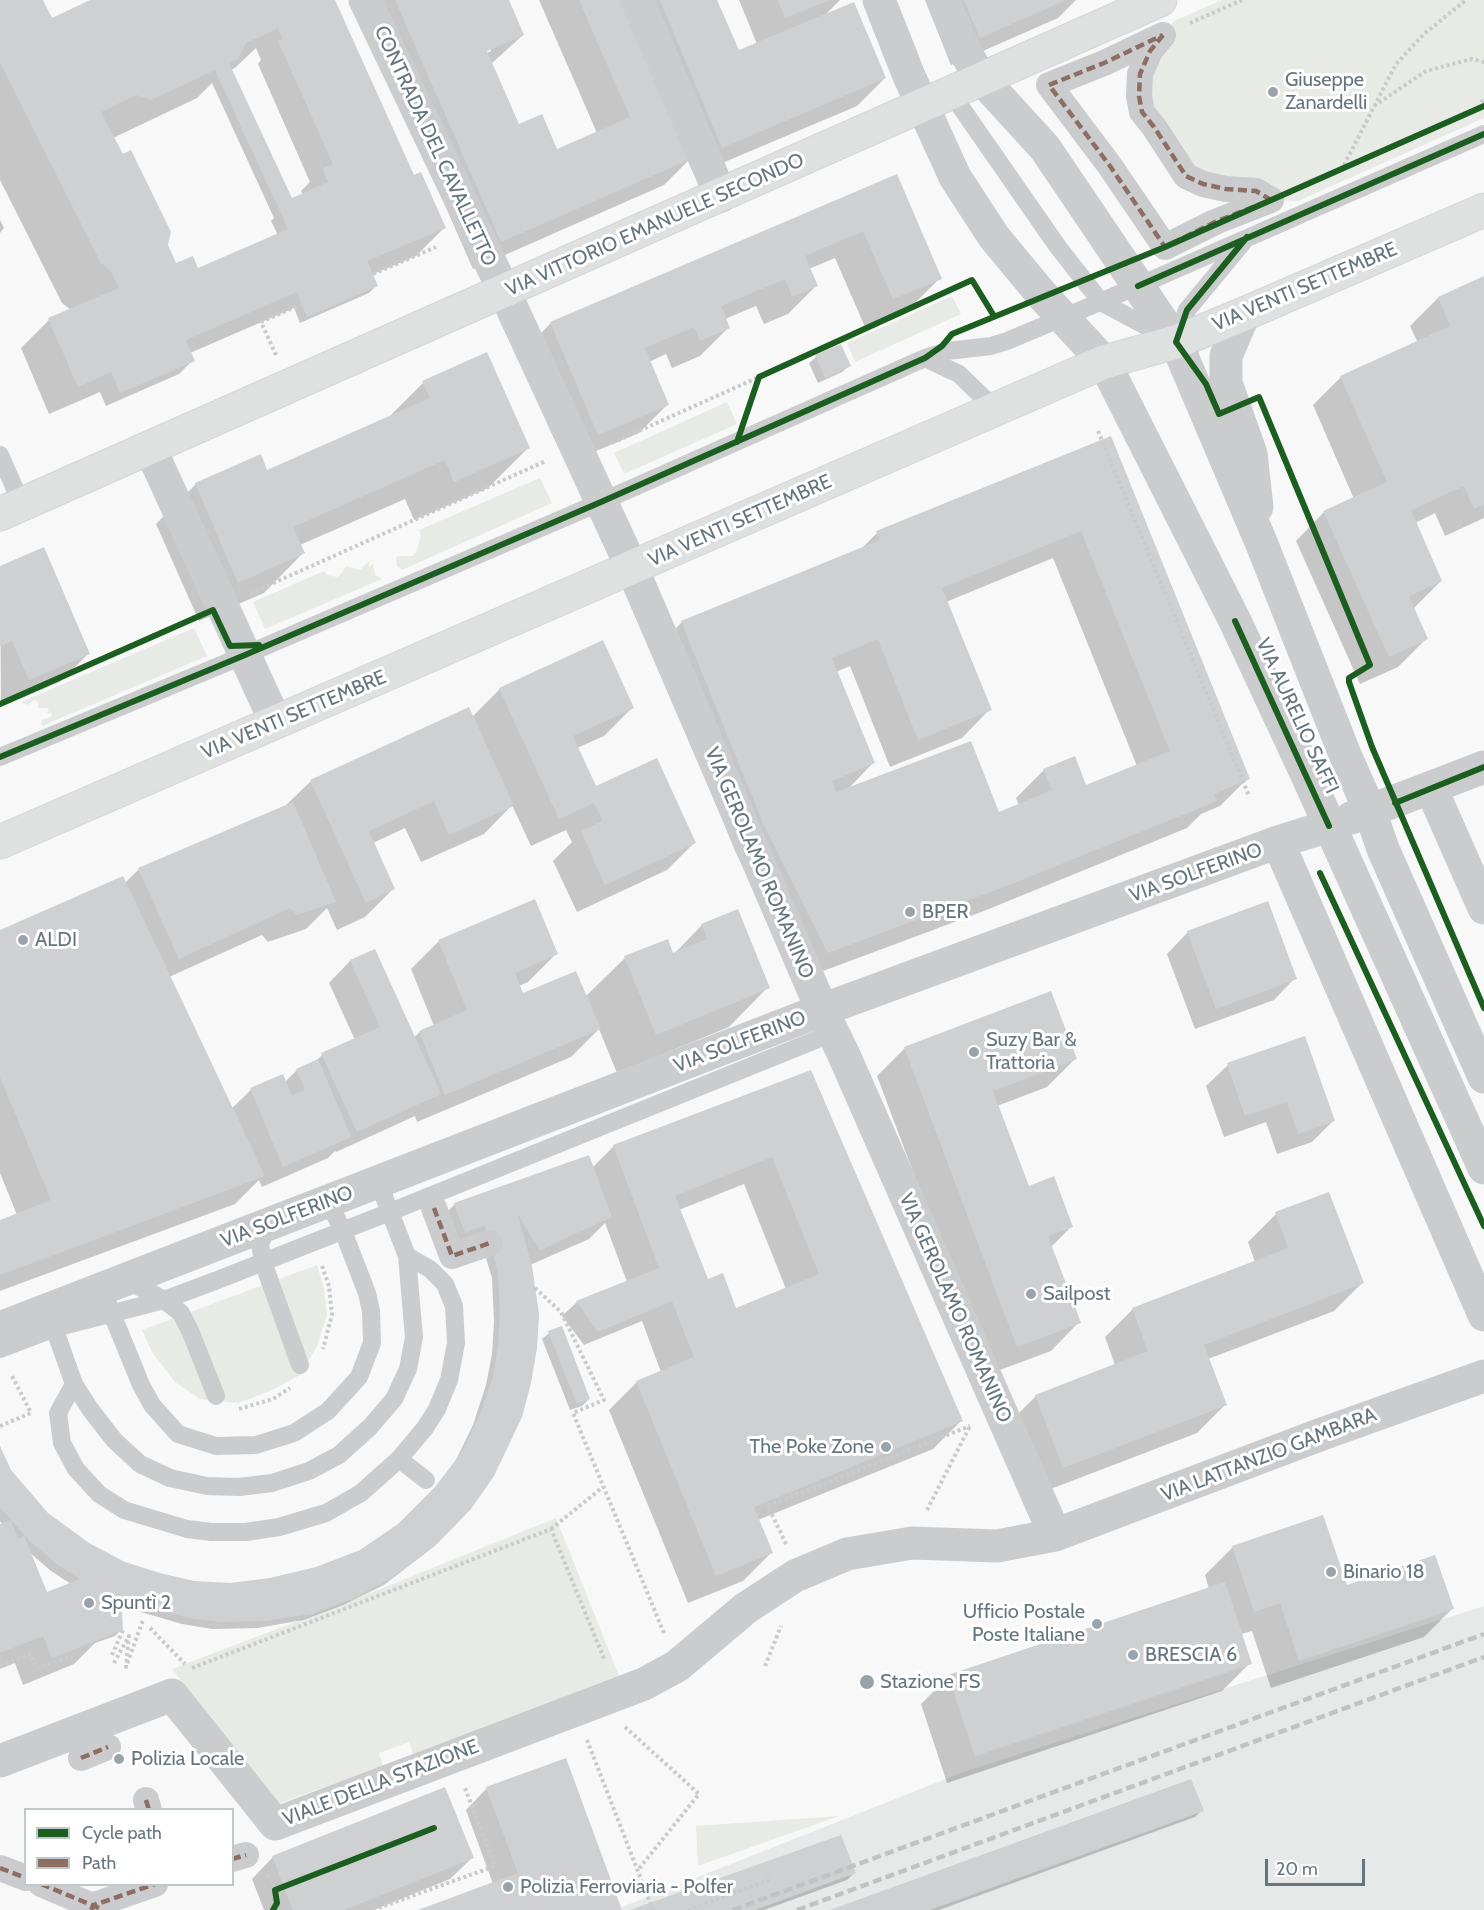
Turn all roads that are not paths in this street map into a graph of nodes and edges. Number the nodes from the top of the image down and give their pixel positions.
1 (365, 0) edge
2 (637, 0) edge
3 (879, 0) edge
4 (943, 0) edge
5 (1150, 2) edge
6 (981, 78) junction
7 (936, 100) junction
8 (1484, 134) edge
9 (721, 196) junction
10 (1484, 210) edge
11 (1247, 237) junction
12 (1165, 247) joint
13 (1138, 286) junction
14 (504, 291) junction
15 (1101, 302) junction
16 (1244, 314) junction
17 (1064, 317) junction
18 (1176, 342) junction
19 (925, 358) junction
20 (1104, 362) junction
21 (995, 410) junction
22 (150, 448) junction
23 (0, 455) edge
24 (601, 502) junction
25 (11, 509) edge
26 (1261, 542) junction
27 (632, 568) junction
28 (245, 655) junction
29 (276, 723) junction
30 (0, 757) edge
31 (1484, 767) edge
32 (1431, 788) junction
33 (1370, 812) junction
34 (1329, 826) junction
35 (0, 842) edge
36 (1278, 843) junction
37 (1484, 908) edge
38 (828, 1021) junction
39 (1484, 1077) edge
40 (1484, 1168) edge
41 (378, 1181) junction
42 (328, 1201) junction
43 (434, 1208) dead end
44 (390, 1212) junction
45 (270, 1223) junction
46 (343, 1231) junction
47 (490, 1243) dead end
48 (407, 1256) junction
49 (262, 1262) junction
50 (112, 1294) junction
51 (164, 1300) junction
52 (1484, 1315) edge
53 (51, 1319) junction
54 (0, 1328) edge
55 (0, 1349) edge
56 (300, 1365) dead end
57 (1484, 1376) edge
58 (74, 1384) junction
59 (223, 1402) road end
60 (399, 1459) junction
61 (426, 1480) dead end
62 (1055, 1535) junction
63 (644, 1683) joint
64 (108, 1747) dead end
65 (81, 1758) dead end
66 (0, 1761) edge
67 (0, 1868) edge
68 (24, 1877) edge
69 (46, 1886) edge
70 (150, 1886) edge
71 (96, 1908) edge

1 - 14 street, CONTRADA DEL CAVALLETTO
2 - 9 street
3 - 7 street, VIA AURELIO SAFFI
4 - 6 street, VIA AURELIO SAFFI
5 - 6 main road, VIA VITTORIO EMANUELE SECONDO
6 - 7 main road, VIA VITTORIO EMANUELE SECONDO
6 - 13 street, VIA AURELIO SAFFI
7 - 9 main road, VIA VITTORIO EMANUELE SECONDO
7 - 15 lane
7 - 17 street, VIA AURELIO SAFFI
8 - 11 lane
9 - 14 main road, VIA VITTORIO EMANUELE SECONDO
10 - 16 main road, VIA VENTI SETTEMBRE
11 - 13 lane
11 - 18 lane
12 - 12 street
13 - 15 lane
13 - 18 street, VIA AURELIO SAFFI
14 - 22 main road, VIA VITTORIO EMANUELE SECONDO
14 - 24 street, VIA GEROLAMO ROMANINO
15 - 17 lane
15 - 18 lane
16 - 18 main road, VIA VENTI SETTEMBRE
16 - 26 street, VIA AURELIO SAFFI
17 - 19 lane
17 - 20 street, VIA AURELIO SAFFI
18 - 20 main road, VIA VENTI SETTEMBRE
18 - 26 street, VIA AURELIO SAFFI
19 - 21 lane
19 - 24 lane
20 - 21 main road, VIA VENTI SETTEMBRE
20 - 34 street, VIA AURELIO SAFFI
21 - 27 main road, VIA VENTI SETTEMBRE
22 - 25 main road, VIA VITTORIO EMANUELE SECONDO
22 - 28 street
23 - 25 lane
24 - 27 street, VIA GEROLAMO ROMANINO
24 - 28 lane
26 - 33 street, VIA AURELIO SAFFI
27 - 29 main road, VIA VENTI SETTEMBRE
27 - 38 street, VIA GEROLAMO ROMANINO
28 - 29 street
28 - 30 lane
29 - 35 main road, VIA VENTI SETTEMBRE
31 - 32 street, VIA SOLFERINO
32 - 33 street, VIA SOLFERINO
32 - 37 street
33 - 34 street, VIA SOLFERINO
33 - 39 street, VIA AURELIO SAFFI
34 - 36 street, VIA SOLFERINO
34 - 40 street, VIA AURELIO SAFFI
36 - 38 street, VIA SOLFERINO
36 - 52 street
38 - 41 street, VIA SOLFERINO
38 - 44 lane
38 - 62 street, VIA GEROLAMO ROMANINO
41 - 42 street, VIA SOLFERINO
41 - 44 lane
42 - 45 street, VIA SOLFERINO
42 - 46 lane
43 - 47 street
44 - 46 lane
44 - 48 lane
45 - 49 lane
45 - 50 street, VIA SOLFERINO
46 - 49 lane
46 - 50 lane
48 - 58 lane
48 - 60 lane
49 - 51 lane
49 - 56 lane
50 - 51 lane
50 - 51 lane
50 - 53 street, VIA SOLFERINO
51 - 59 lane
53 - 54 street, VIA SOLFERINO
53 - 55 lane
53 - 58 lane
57 - 62 street, VIA LATTANZIO GAMBARA
58 - 60 lane
60 - 61 lane
62 - 63 street, VIA LATTANZIO GAMBARA
63 - 66 street, VIALE DELLA STAZIONE
64 - 65 street
67 - 68 street
69 - 71 street
70 - 71 street

